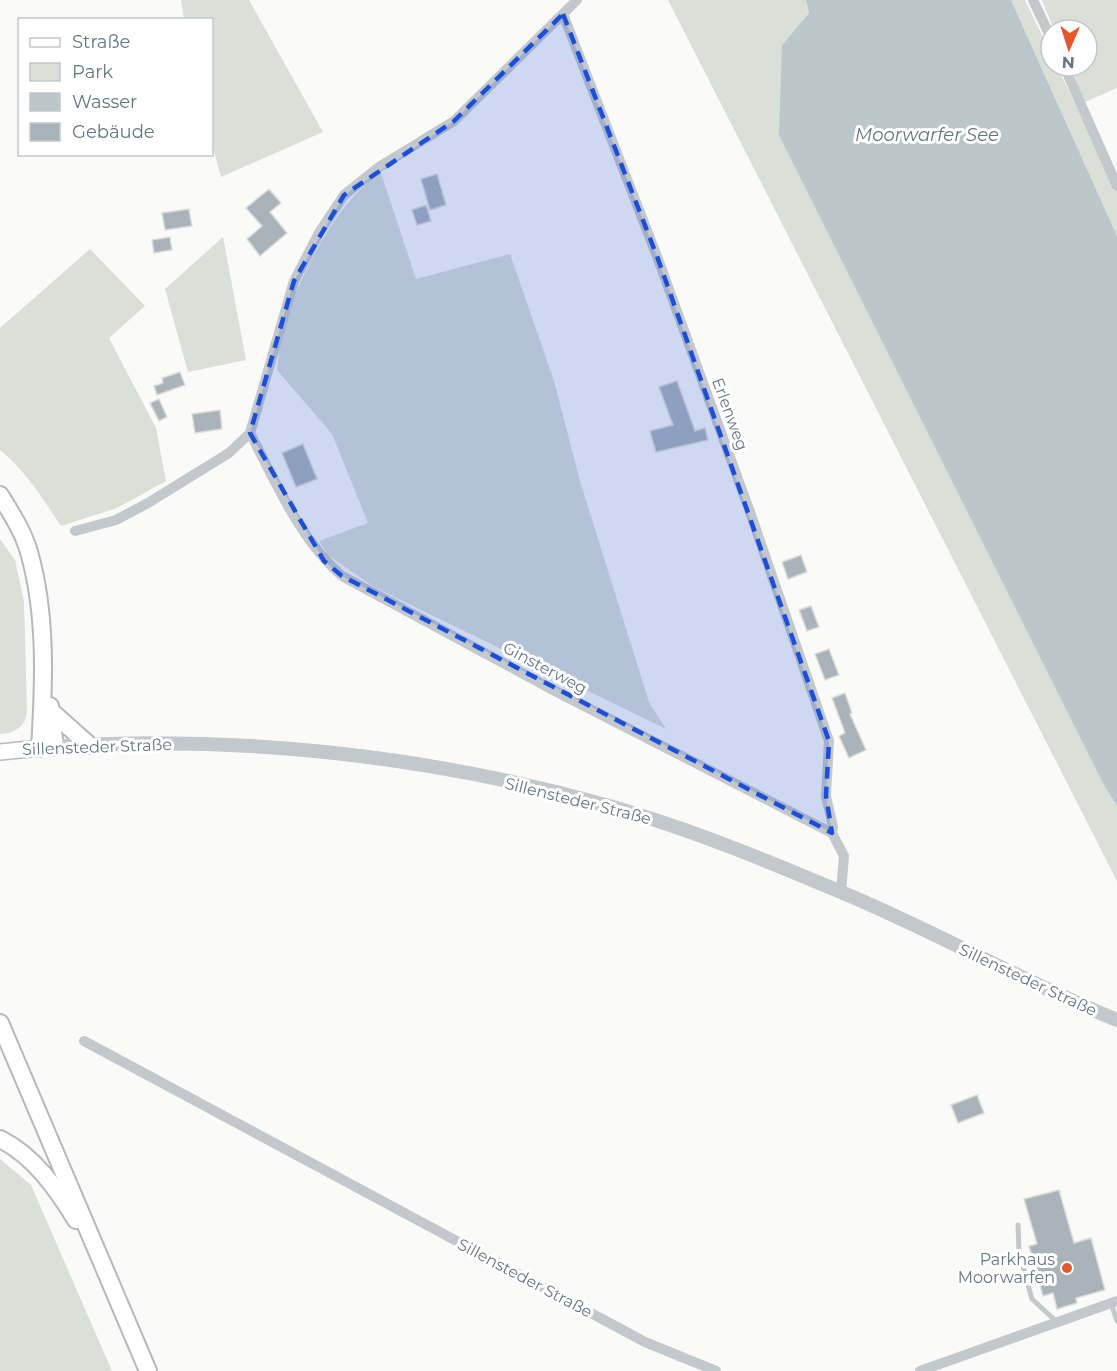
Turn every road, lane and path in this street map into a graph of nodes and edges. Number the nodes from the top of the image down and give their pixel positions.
1 (577, 0) edge
2 (1033, 0) edge
3 (563, 14) junction
4 (1042, 18) edge
5 (1069, 78) edge
6 (1117, 186) edge
7 (250, 433) junction
8 (0, 495) edge
9 (0, 512) edge
10 (17, 522) junction
11 (75, 531) dead end
12 (44, 692) junction
13 (52, 712) junction
14 (89, 745) junction
15 (48, 747) junction
16 (0, 752) edge
17 (832, 833) junction
18 (841, 892) junction
19 (1117, 1020) edge
20 (0, 1023) edge
21 (84, 1041) dead end
22 (0, 1139) edge
23 (1018, 1225) dead end
24 (102, 1262) junction
25 (1114, 1302) edge
26 (1117, 1321) edge
27 (1057, 1322) junction
28 (148, 1371) edge
29 (716, 1371) edge
30 (920, 1371) edge

1 - 3 street
2 - 4 street
3 - 7 street
3 - 17 street, Erlenweg
5 - 6 street
7 - 11 street
7 - 17 street, Ginsterweg
8 - 10 highway
9 - 10 highway
10 - 12 highway
12 - 13 highway
12 - 15 highway
13 - 14 highway
13 - 15 highway
14 - 15 street, Sillensteder Straße
14 - 18 street, Sillensteder Straße
15 - 16 main road, Sillensteder Straße
17 - 18 street
18 - 19 street, Sillensteder Straße
20 - 24 highway
21 - 29 street, Sillensteder Straße
22 - 24 highway
23 - 27 lane
24 - 28 highway
25 - 26 lane
25 - 27 street
27 - 30 street

